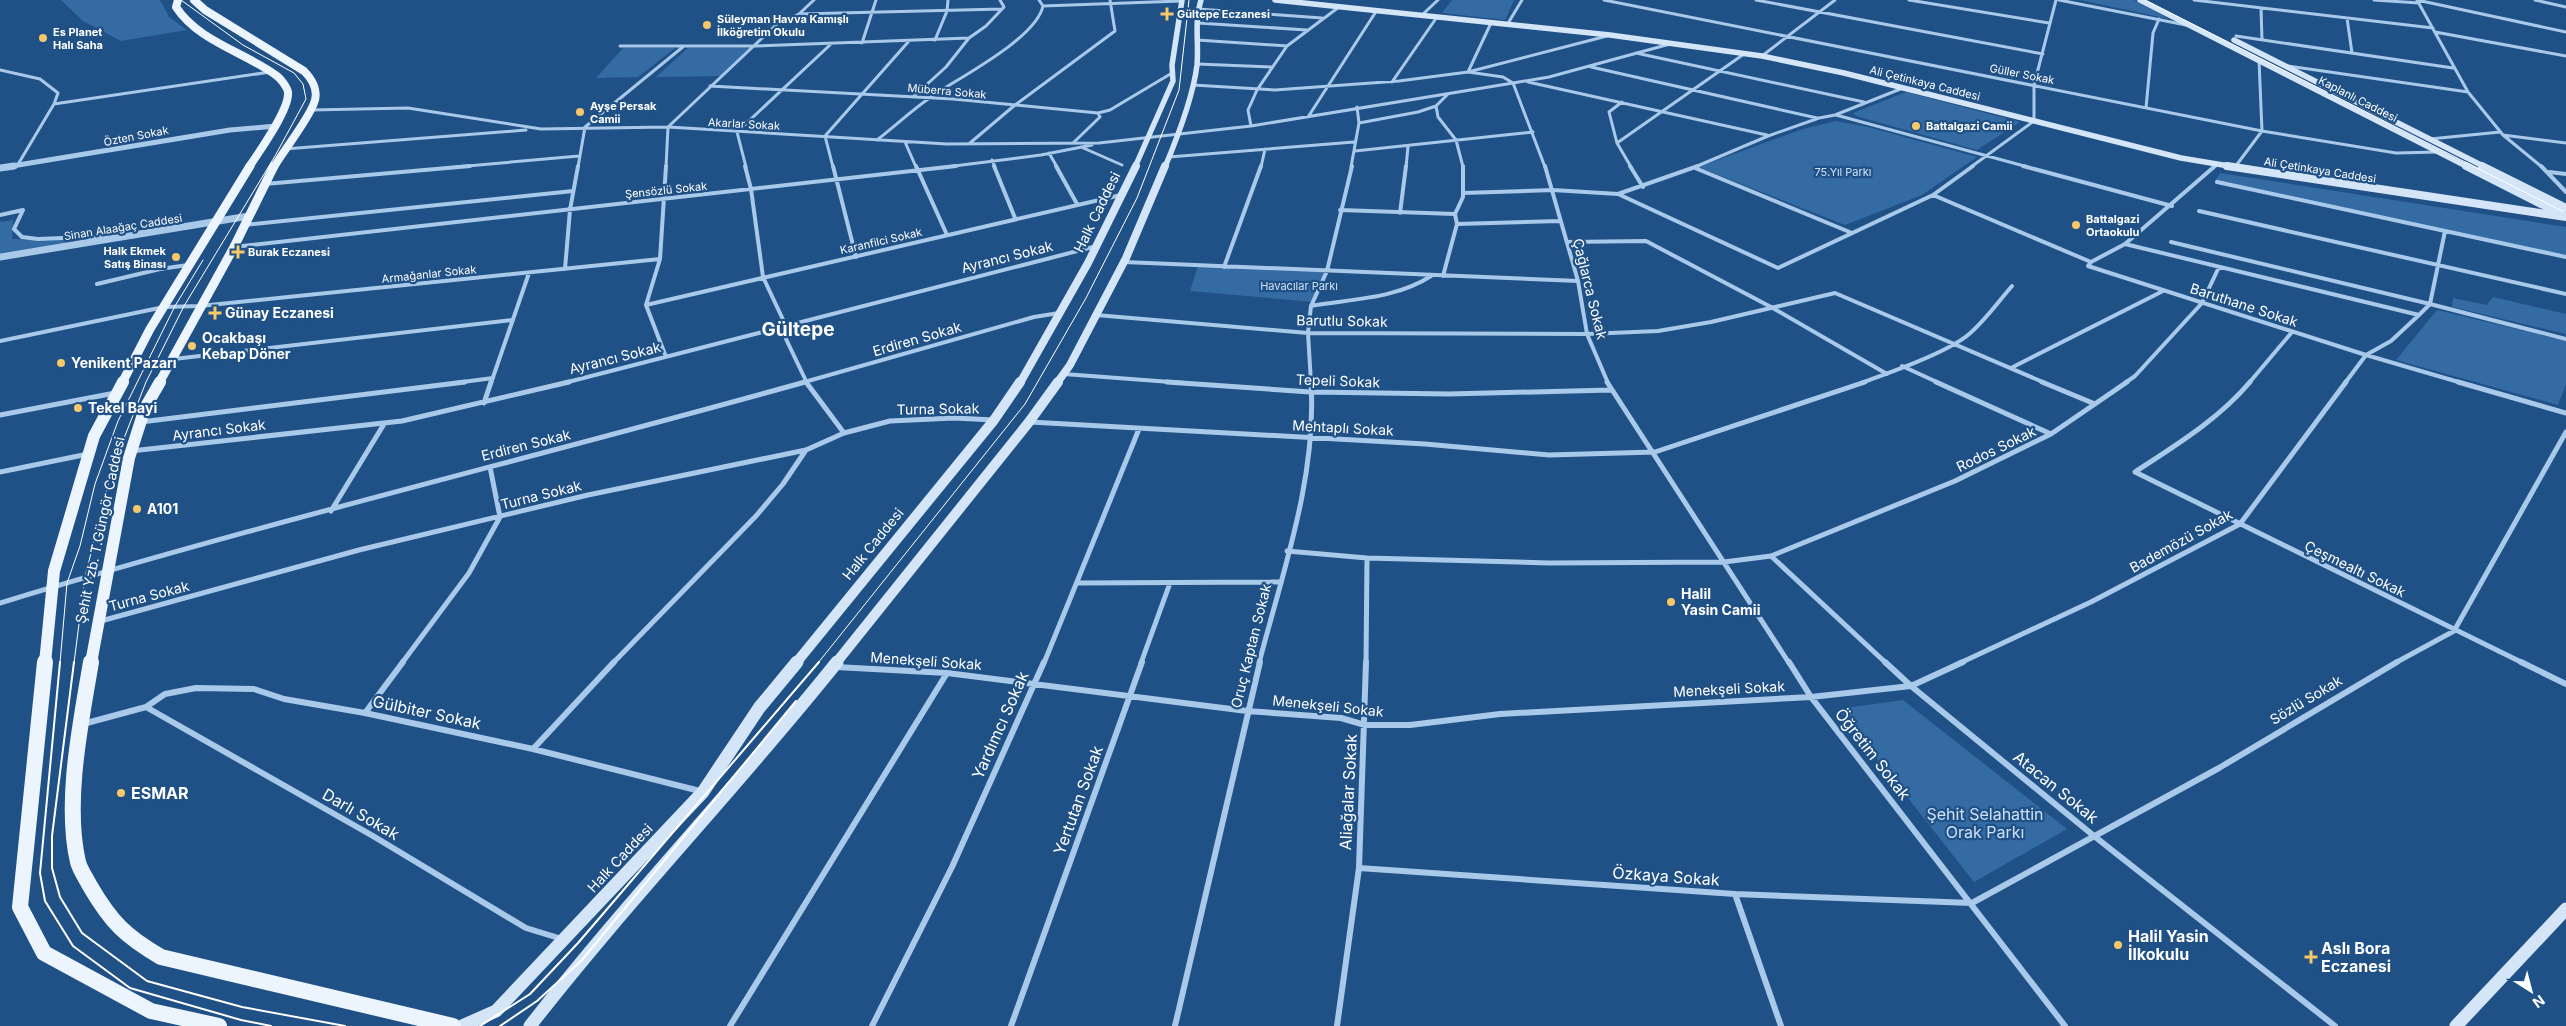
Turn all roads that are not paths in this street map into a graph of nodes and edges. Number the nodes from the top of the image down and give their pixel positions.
1 (178, 0) edge
2 (194, 0) edge
3 (814, 0) edge
4 (876, 0) edge
5 (948, 0) edge
6 (1000, 0) edge
7 (1039, 0) edge
8 (1201, 0) edge
9 (1275, 0) edge
10 (1438, 0) edge
11 (1522, 0) edge
12 (1604, 0) edge
13 (1756, 0) edge
14 (1835, 0) edge
15 (1908, 0) edge
16 (1946, 0) edge
17 (2057, 0) edge
18 (2140, 0) edge
19 (2155, 0) edge
20 (2194, 0) edge
21 (2374, 0) edge
22 (2535, 0) edge
23 (1182, 1) edge
24 (2417, 1) edge
25 (1110, 2) edge
26 (1940, 5) junction
27 (1043, 6) junction
28 (1339, 6) junction
29 (2566, 7) edge
30 (2261, 8) junction
31 (1002, 9) junction
32 (1198, 9) junction
33 (1377, 10) junction
34 (947, 11) junction
35 (1819, 11) junction
36 (798, 14) junction
37 (870, 14) junction
38 (1422, 15) junction
39 (1437, 17) junction
40 (1322, 18) junction
41 (2347, 18) junction
42 (2159, 19) junction
43 (1198, 23) junction
44 (1491, 23) junction
45 (2049, 23) junction
46 (1507, 25) junction
47 (2191, 26) junction
48 (2433, 28) junction
49 (1307, 30) junction
50 (2435, 32) junction
51 (2566, 32) edge
52 (1610, 35) junction
53 (2236, 36) dead end
54 (1790, 37) junction
55 (969, 38) junction
56 (935, 40) junction
57 (1197, 40) junction
58 (2262, 40) junction
59 (909, 41) junction
60 (862, 43) junction
61 (1673, 43) junction
62 (831, 44) junction
63 (620, 46) dead end
64 (685, 46) junction
65 (755, 46) junction
66 (1287, 46) junction
67 (1635, 53) junction
68 (2352, 53) junction
69 (1744, 54) junction
70 (2043, 54) junction
71 (1762, 56) junction
72 (2566, 56) edge
73 (2258, 60) junction
74 (1197, 64) junction
75 (2285, 66) junction
76 (1272, 67) junction
77 (1588, 67) junction
78 (2453, 68) junction
79 (0, 70) edge
80 (270, 72) junction
81 (1468, 72) junction
82 (1719, 72) junction
83 (1172, 74) junction
84 (1526, 81) junction
85 (1392, 82) junction
86 (1513, 83) junction
87 (1193, 85) junction
88 (2034, 85) junction
89 (710, 86) junction
90 (1326, 87) junction
91 (1903, 88) junction
92 (782, 90) junction
93 (1257, 90) junction
94 (1693, 91) junction
95 (2468, 92) junction
96 (864, 94) junction
97 (1448, 94) junction
98 (914, 96) junction
99 (931, 97) junction
100 (1622, 102) junction
101 (1866, 103) junction
102 (54, 104) junction
103 (1015, 105) junction
104 (1436, 106) junction
105 (1357, 107) junction
106 (2146, 108) junction
107 (311, 110) junction
108 (1663, 111) junction
109 (1098, 113) junction
110 (1835, 115) junction
111 (1308, 117) junction
112 (1819, 118) junction
113 (2034, 121) junction
114 (1359, 123) junction
115 (276, 126) junction
116 (1251, 126) junction
117 (586, 127) junction
118 (668, 127) junction
119 (541, 129) junction
120 (2262, 131) junction
121 (737, 132) junction
122 (1533, 132) junction
123 (1178, 133) junction
124 (2502, 134) junction
125 (825, 136) junction
126 (1150, 136) junction
127 (1768, 136) junction
128 (2430, 139) junction
129 (877, 140) junction
130 (1456, 140) junction
131 (906, 142) junction
132 (1354, 142) junction
133 (970, 143) junction
134 (1073, 143) junction
135 (1099, 143) junction
136 (1617, 143) junction
137 (2566, 143) edge
138 (1081, 147) junction
139 (1408, 147) junction
140 (285, 148) junction
141 (1265, 149) junction
142 (1355, 151) junction
143 (2438, 152) junction
144 (1050, 153) junction
145 (1986, 155) junction
146 (580, 156) junction
147 (1169, 157) junction
148 (992, 160) junction
149 (2218, 164) junction
150 (1122, 165) dead end
151 (17, 166) junction
152 (1695, 167) junction
153 (2235, 167) junction
154 (0, 168) edge
155 (919, 170) junction
156 (2548, 172) junction
157 (2566, 174) edge
158 (2553, 176) junction
159 (835, 180) junction
160 (2217, 182) dead end
161 (264, 184) junction
162 (2566, 184) edge
163 (1643, 187) junction
164 (751, 190) junction
165 (1553, 190) junction
166 (573, 191) junction
167 (2566, 192) edge
168 (1463, 194) junction
169 (1618, 194) junction
170 (1121, 195) junction
171 (1933, 195) junction
172 (664, 199) junction
173 (1077, 204) junction
174 (2172, 206) junction
175 (2566, 208) edge
176 (570, 210) junction
177 (1340, 210) junction
178 (2199, 211) dead end
179 (1400, 212) junction
180 (1455, 214) junction
181 (0, 215) edge
182 (249, 216) junction
183 (2566, 217) edge
184 (1015, 218) junction
185 (216, 221) junction
186 (1560, 221) junction
187 (1457, 224) junction
188 (244, 225) junction
189 (2445, 231) junction
190 (1852, 233) junction
191 (947, 235) junction
192 (127, 236) junction
193 (1567, 242) junction
194 (2171, 242) dead end
195 (2125, 244) junction
196 (1097, 246) junction
197 (234, 247) junction
198 (0, 257) edge
199 (856, 257) junction
200 (2566, 257) edge
201 (660, 259) junction
202 (1124, 262) junction
203 (2091, 262) junction
204 (188, 265) junction
205 (2438, 265) junction
206 (1224, 267) junction
207 (2218, 267) junction
208 (565, 269) junction
209 (1327, 271) junction
210 (529, 273) junction
211 (1431, 276) junction
212 (1443, 276) junction
213 (762, 277) junction
214 (1578, 281) junction
215 (97, 284) dead end
216 (2012, 286) dead end
217 (2163, 291) junction
218 (2566, 294) edge
219 (2202, 303) junction
220 (2430, 304) junction
221 (646, 305) junction
222 (200, 306) junction
223 (1311, 306) junction
224 (164, 307) junction
225 (1771, 308) junction
226 (1059, 313) junction
227 (1096, 315) junction
228 (2419, 315) junction
229 (513, 320) junction
230 (786, 326) junction
231 (1308, 332) junction
232 (2292, 332) junction
233 (1587, 334) junction
234 (2566, 339) edge
235 (0, 341) edge
236 (1954, 344) junction
237 (2366, 355) junction
238 (666, 357) junction
239 (174, 359) junction
240 (1902, 366) junction
241 (2011, 368) junction
242 (1064, 374) junction
243 (1886, 374) junction
244 (493, 378) junction
245 (806, 382) junction
246 (1611, 390) junction
247 (1310, 392) junction
248 (115, 393) junction
249 (484, 402) junction
250 (2095, 404) junction
251 (2566, 413) edge
252 (0, 416) edge
253 (994, 420) junction
254 (140, 422) junction
255 (1029, 422) junction
256 (384, 424) junction
257 (1139, 430) junction
258 (2566, 432) edge
259 (844, 433) junction
260 (2051, 434) junction
261 (1312, 438) junction
262 (806, 450) junction
263 (131, 451) junction
264 (1655, 452) junction
265 (89, 454) junction
266 (490, 466) junction
267 (0, 472) edge
268 (331, 511) junction
269 (500, 517) junction
270 (2240, 524) junction
271 (1286, 551) junction
272 (1771, 556) junction
273 (1367, 558) junction
274 (1724, 562) junction
275 (108, 570) junction
276 (1280, 582) junction
277 (1078, 583) junction
278 (1170, 583) junction
279 (52, 587) junction
280 (0, 603) edge
281 (98, 622) junction
282 (2454, 631) junction
283 (833, 667) junction
284 (947, 672) junction
285 (1035, 684) junction
286 (2566, 684) edge
287 (1911, 686) junction
288 (1130, 695) junction
289 (1811, 697) junction
290 (146, 707) junction
291 (1246, 711) junction
292 (365, 713) junction
293 (81, 725) junction
294 (1365, 725) junction
295 (533, 749) junction
296 (703, 792) junction
297 (2094, 836) junction
298 (1359, 868) junction
299 (1735, 894) junction
300 (1972, 903) junction
301 (2566, 909) edge
302 (564, 940) junction
303 (219, 1026) edge
304 (453, 1026) edge
305 (462, 1026) edge
306 (530, 1026) edge
307 (730, 1026) edge
308 (872, 1026) edge
309 (1011, 1026) edge
310 (1175, 1026) edge
311 (1337, 1026) edge
312 (1781, 1026) edge
313 (2065, 1026) edge
314 (2335, 1026) edge
315 (2456, 1026) edge

1 - 80 main road
2 - 107 main road, Şehit Yzb. T.Güngör Caddesi
3 - 36 street
4 - 37 street
5 - 34 street
6 - 31 street
7 - 27 street
8 - 32 main road
9 - 28 main road, Ali Çetinkaya Caddesi
10 - 38 street
11 - 46 street
12 - 54 street, Güller Sokak
13 - 35 street
14 - 35 street
15 - 26 street
16 - 26 street
17 - 42 street
17 - 45 street
18 - 47 main road, Kaplanlı Caddesi
19 - 75 main road, Kaplanlı Caddesi
20 - 30 street
21 - 24 street
22 - 29 street
23 - 25 street
23 - 83 main road, Halk Caddesi
24 - 48 street
24 - 51 street
25 - 27 street
25 - 103 street
26 - 45 street
27 - 99 street
28 - 33 main road, Ali Çetinkaya Caddesi
28 - 40 street
30 - 41 street
30 - 58 street
31 - 34 street
31 - 55 street
32 - 40 street
32 - 43 main road
33 - 38 main road, Ali Çetinkaya Caddesi
33 - 90 street
34 - 37 street
34 - 56 street
35 - 54 street
35 - 70 street
36 - 37 street
36 - 65 street
37 - 60 street
38 - 39 main road, Ali Çetinkaya Caddesi
39 - 44 main road, Ali Çetinkaya Caddesi
39 - 85 street
40 - 49 street
41 - 48 street
41 - 68 street
42 - 47 street
42 - 106 street
43 - 49 street
43 - 57 main road
44 - 46 main road, Ali Çetinkaya Caddesi
44 - 81 street
45 - 70 street
46 - 52 main road, Ali Çetinkaya Caddesi
47 - 73 main road, Kaplanlı Caddesi
48 - 50 street
49 - 66 street
50 - 72 street
50 - 78 street
52 - 61 main road, Ali Çetinkaya Caddesi
52 - 81 street
53 - 58 street
54 - 71 street
54 - 88 street, Güller Sokak
55 - 56 street
55 - 98 street
56 - 59 street
57 - 66 street
57 - 74 main road
58 - 68 street
59 - 60 street
59 - 96 street
60 - 62 street
61 - 67 street
61 - 69 main road, Ali Çetinkaya Caddesi
62 - 65 street
62 - 92 street
63 - 64 street
64 - 65 street
64 - 117 street
65 - 89 street
66 - 76 street
67 - 77 street
67 - 82 street
68 - 78 street
69 - 71 main road, Ali Çetinkaya Caddesi
69 - 82 street
70 - 88 street
71 - 91 main road, Ali Çetinkaya Caddesi
73 - 120 street
73 - 143 main road, Kaplanlı Caddesi
74 - 76 street
74 - 87 main road
75 - 95 street
75 - 128 main road, Kaplanlı Caddesi
76 - 93 street
77 - 84 street
77 - 94 street
78 - 95 street
79 - 102 street
80 - 102 street
80 - 115 main road, Şehit Yzb. T.Güngör Caddesi
81 - 85 street
81 - 86 street
82 - 94 street
82 - 101 street
83 - 109 street, Müberra Sokak
83 - 126 main road, Halk Caddesi
84 - 86 street
84 - 100 street
85 - 90 street
86 - 97 street, Akarlar Sokak
86 - 122 street, Çağlarca Sokak
87 - 93 street
87 - 123 main road
88 - 106 street, Güller Sokak
88 - 113 street
89 - 92 street, Müberra Sokak
89 - 118 street
90 - 93 street
90 - 111 street
91 - 101 street
91 - 113 main road, Ali Çetinkaya Caddesi
92 - 96 street, Müberra Sokak
92 - 121 street
93 - 116 street
94 - 108 street
94 - 112 street
95 - 124 street
96 - 98 street, Müberra Sokak
96 - 125 street
97 - 104 street
97 - 105 street, Akarlar Sokak
98 - 99 street, Müberra Sokak
99 - 103 street, Müberra Sokak
99 - 129 street
100 - 108 street
100 - 136 street
101 - 110 street
102 - 151 street
103 - 109 street, Müberra Sokak
103 - 133 street
104 - 114 street
104 - 130 street
105 - 111 street, Akarlar Sokak
105 - 114 street
106 - 120 street, Güller Sokak
107 - 119 street, Akarlar Sokak
107 - 140 main road, Şehit Yzb. T.Güngör Caddesi
108 - 127 street
108 - 136 street
109 - 134 street
110 - 112 street
110 - 145 street
111 - 116 street, Akarlar Sokak
112 - 127 street
113 - 145 street
113 - 149 main road, Ali Çetinkaya Caddesi
114 - 132 street
115 - 151 street, Özten Sokak
115 - 185 main road, Şehit Yzb. T.Güngör Caddesi
116 - 123 street, Akarlar Sokak
117 - 118 street, Akarlar Sokak
117 - 119 street, Akarlar Sokak
117 - 146 street
118 - 121 street, Akarlar Sokak
118 - 172 street
119 - 140 street
120 - 143 street, Güller Sokak
120 - 153 street
121 - 125 street, Akarlar Sokak
121 - 164 street
122 - 130 street
122 - 165 street, Çağlarca Sokak
123 - 126 street, Akarlar Sokak
123 - 147 main road
124 - 128 street
124 - 137 street
124 - 156 street
125 - 129 street, Akarlar Sokak
125 - 159 street
126 - 135 street, Akarlar Sokak
126 - 170 main road, Halk Caddesi
127 - 152 street
128 - 175 main road, Kaplanlı Caddesi
129 - 131 street, Akarlar Sokak
130 - 139 street
130 - 168 street
131 - 133 street, Akarlar Sokak
131 - 155 street
132 - 141 street
132 - 142 street
133 - 134 street, Akarlar Sokak
134 - 135 street, Akarlar Sokak
135 - 138 street, Şensözlü Sokak
136 - 163 street
138 - 144 street, Şensözlü Sokak
138 - 150 street
139 - 142 street
139 - 179 street
140 - 161 main road, Şehit Yzb. T.Güngör Caddesi
141 - 147 street
141 - 206 street
142 - 177 street, Oruç Kaptan Sokak
143 - 183 main road, Kaplanlı Caddesi
144 - 148 street, Şensözlü Sokak
144 - 173 street
145 - 171 street
145 - 174 street
146 - 161 street
146 - 166 street
147 - 202 main road
148 - 155 street, Şensözlü Sokak
148 - 184 street
149 - 153 main road, Ali Çetinkaya Caddesi
149 - 174 street
151 - 154 street, Özten Sokak
152 - 163 street
152 - 190 street
153 - 183 main road, Ali Çetinkaya Caddesi
155 - 159 street, Şensözlü Sokak
155 - 191 street
156 - 157 street
156 - 158 street
158 - 162 street
158 - 167 street
159 - 164 street, Şensözlü Sokak
159 - 199 street
160 - 189 street
161 - 182 main road, Şehit Yzb. T.Güngör Caddesi
163 - 169 street
164 - 172 street, Şensözlü Sokak
164 - 213 street
165 - 168 street
165 - 169 street
165 - 186 street, Çağlarca Sokak
166 - 176 street
166 - 188 street
168 - 180 street
169 - 190 street
170 - 173 street, Karanfilci Sokak
170 - 196 main road, Halk Caddesi
171 - 190 street
171 - 203 street, Baruthane Sokak
172 - 176 street, Şensözlü Sokak
172 - 201 street
173 - 184 street, Karanfilci Sokak
174 - 195 street
176 - 197 street, Şensözlü Sokak
176 - 208 street
177 - 179 street
177 - 209 street, Oruç Kaptan Sokak
178 - 205 street
179 - 180 street
180 - 187 street
181 - 192 street
182 - 185 street, Sinan Alaağaç Caddesi
182 - 188 main road, Şehit Yzb. T.Güngör Caddesi
184 - 191 street, Karanfilci Sokak
185 - 192 street, Sinan Alaağaç Caddesi
185 - 204 main road, Şehit Yzb. T.Güngör Caddesi
186 - 187 street
186 - 193 street, Çağlarca Sokak
187 - 212 street
188 - 197 main road, Şehit Yzb. T.Güngör Caddesi
189 - 200 street
189 - 205 street
191 - 199 street, Karanfilci Sokak
192 - 198 street, Sinan Alaağaç Caddesi
193 - 214 street, Çağlarca Sokak
193 - 225 street
194 - 220 street
195 - 203 street
195 - 207 street
196 - 226 main road, Halk Caddesi
196 - 230 street, Ayrancı Sokak
197 - 222 main road, Şehit Yzb. T.Güngör Caddesi
199 - 213 street, Karanfilci Sokak
201 - 208 street, Armağanlar Sokak
201 - 221 street
202 - 206 street
202 - 227 main road
203 - 217 street, Baruthane Sokak
204 - 215 street
204 - 224 main road, Şehit Yzb. T.Güngör Caddesi
205 - 218 street
205 - 220 street
206 - 209 street
207 - 219 street, Rodos Sokak
207 - 228 street
208 - 210 street, Armağanlar Sokak
209 - 211 street
209 - 223 street, Oruç Kaptan Sokak
210 - 222 street, Armağanlar Sokak
210 - 229 street
211 - 212 street
211 - 223 street
212 - 214 street
213 - 221 street, Karanfilci Sokak
213 - 230 street
214 - 233 street, Çağlarca Sokak
216 - 236 street, Mehtaplı Sokak
217 - 219 street, Baruthane Sokak
217 - 241 street
219 - 232 street, Baruthane Sokak
219 - 250 street, Rodos Sokak
220 - 228 street, Bademözü Sokak
220 - 234 street
221 - 238 street
222 - 224 street, Armağanlar Sokak
222 - 239 main road, Şehit Yzb. T.Güngör Caddesi
223 - 231 street, Oruç Kaptan Sokak
224 - 235 street, Armağanlar Sokak
224 - 248 main road, Şehit Yzb. T.Güngör Caddesi
225 - 233 street, Barutlu Sokak
225 - 236 street, Barutlu Sokak
225 - 243 street
226 - 245 street, Erdiren Sokak
226 - 253 main road, Halk Caddesi
227 - 231 street, Barutlu Sokak
227 - 242 main road
228 - 237 street, Bademözü Sokak
229 - 239 street
229 - 244 street
230 - 238 street, Ayrancı Sokak
230 - 245 street
231 - 233 street, Barutlu Sokak
231 - 247 street, Oruç Kaptan Sokak
232 - 237 street, Baruthane Sokak
232 - 270 street, Çeşmealtı Sokak
233 - 246 street, Çağlarca Sokak
236 - 240 street, Mehtaplı Sokak
236 - 241 street
237 - 251 street, Baruthane Sokak
237 - 270 street, Bademözü Sokak
238 - 249 street, Ayrancı Sokak
239 - 254 main road, Şehit Yzb. T.Güngör Caddesi
240 - 243 street, Mehtaplı Sokak
240 - 260 street
241 - 250 street
242 - 247 street, Tepeli Sokak
242 - 255 main road
243 - 264 street, Mehtaplı Sokak
244 - 249 street
244 - 254 street
245 - 259 street
245 - 266 street, Erdiren Sokak
246 - 247 street, Tepeli Sokak
246 - 264 street, Çağlarca Sokak
247 - 261 street, Oruç Kaptan Sokak
248 - 252 street
248 - 265 main road, Şehit Yzb. T.Güngör Caddesi
249 - 256 street, Ayrancı Sokak
250 - 260 street, Rodos Sokak
253 - 259 street, Turna Sokak
253 - 296 main road, Halk Caddesi
254 - 263 main road, Şehit Yzb. T.Güngör Caddesi
255 - 257 street, Mehtaplı Sokak
255 - 283 main road
256 - 263 street, Ayrancı Sokak
256 - 268 street
257 - 261 street, Mehtaplı Sokak
257 - 277 street, Yardımcı Sokak
258 - 282 street
259 - 262 street, Turna Sokak
260 - 272 street, Rodos Sokak
261 - 264 street, Mehtaplı Sokak
261 - 271 street, Oruç Kaptan Sokak
262 - 269 street, Turna Sokak
262 - 295 street
263 - 275 main road, Şehit Yzb. T.Güngör Caddesi
264 - 274 street, Çağlarca Sokak
265 - 267 street
265 - 279 main road, Şehit Yzb. T.Güngör Caddesi
266 - 268 street, Erdiren Sokak
266 - 269 street
268 - 275 street, Erdiren Sokak
269 - 281 street, Turna Sokak
269 - 292 street
270 - 282 street, Çeşmealtı Sokak
270 - 287 street, Bademözü Sokak
271 - 273 street, Rodos Sokak
271 - 276 street, Oruç Kaptan Sokak
272 - 274 street, Rodos Sokak
272 - 287 street, Atacan Sokak
273 - 274 street, Rodos Sokak
273 - 294 street, Aliağalar Sokak
274 - 289 street, Öğretim Sokak
275 - 279 street, Erdiren Sokak
275 - 281 main road, Şehit Yzb. T.Güngör Caddesi
276 - 278 street
276 - 291 street, Oruç Kaptan Sokak
277 - 278 street
277 - 285 street, Yardımcı Sokak
278 - 288 street, Yertutan Sokak
279 - 280 street, Erdiren Sokak
279 - 303 main road, Şehit Yzb. T.Güngör Caddesi
281 - 293 main road, Şehit Yzb. T.Güngör Caddesi
282 - 286 street, Çeşmealtı Sokak
282 - 297 street, Sözlü Sokak
283 - 284 street, Menekşeli Sokak
283 - 306 main road
284 - 285 street, Menekşeli Sokak
284 - 307 street
285 - 288 street, Menekşeli Sokak
285 - 308 street, Yardımcı Sokak
287 - 289 street, Menekşeli Sokak
287 - 297 street, Atacan Sokak
288 - 291 street, Menekşeli Sokak
288 - 309 street, Yertutan Sokak
289 - 294 street, Menekşeli Sokak
289 - 300 street, Öğretim Sokak
290 - 292 street, Gülbiter Sokak
290 - 293 street, Gülbiter Sokak
290 - 302 street, Darlı Sokak
291 - 294 street, Menekşeli Sokak
291 - 310 street, Oruç Kaptan Sokak
292 - 295 street, Gülbiter Sokak
293 - 304 main road, Şehit Yzb. T.Güngör Caddesi
294 - 298 street, Aliağalar Sokak
295 - 296 street, Gülbiter Sokak
296 - 302 main road, Halk Caddesi
297 - 300 street, Sözlü Sokak
297 - 314 street, Atacan Sokak
298 - 299 street, Özkaya Sokak
298 - 311 street, Aliağalar Sokak
299 - 300 street, Özkaya Sokak
299 - 312 street
300 - 313 street, Öğretim Sokak
301 - 315 main road
302 - 305 main road, Halk Caddesi

